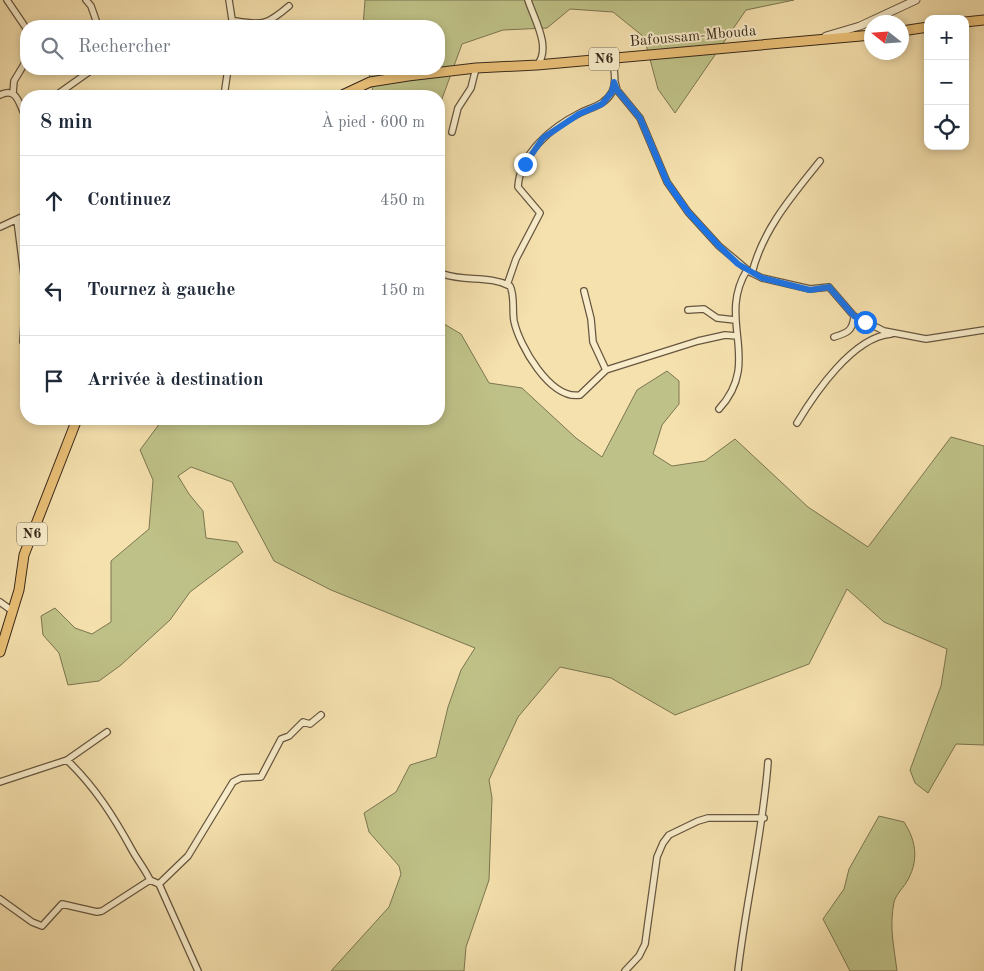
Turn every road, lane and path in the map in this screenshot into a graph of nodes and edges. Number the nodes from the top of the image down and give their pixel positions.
1 (8, 0) edge
2 (86, 0) edge
3 (229, 0) edge
4 (528, 0) edge
5 (916, 0) edge
6 (289, 6) dead end
7 (21, 20) edge
8 (96, 20) edge
9 (232, 20) edge
10 (270, 20) edge
11 (984, 20) edge
12 (969, 22) edge
13 (924, 28) edge
14 (909, 30) edge
15 (864, 36) edge
16 (807, 42) junction
17 (612, 58) junction
18 (537, 65) junction
19 (476, 68) junction
20 (20, 71) edge
21 (445, 72) edge
22 (85, 75) edge
23 (227, 75) edge
24 (423, 75) edge
25 (614, 82) junction
26 (63, 90) edge
27 (225, 90) edge
28 (353, 90) edge
29 (13, 93) junction
30 (0, 95) edge
31 (20, 103) edge
32 (452, 132) dead end
33 (820, 161) dead end
34 (20, 218) edge
35 (17, 220) junction
36 (0, 227) edge
37 (20, 243) edge
38 (750, 272) junction
39 (445, 275) edge
40 (507, 285) junction
41 (584, 291) dead end
42 (688, 310) dead end
43 (854, 316) junction
44 (735, 320) junction
45 (984, 330) edge
46 (895, 334) junction
47 (737, 336) junction
48 (834, 337) dead end
49 (606, 370) junction
50 (719, 409) dead end
51 (798, 423) dead end
52 (75, 425) edge
53 (0, 602) edge
54 (11, 610) junction
55 (0, 652) edge
56 (321, 715) dead end
57 (107, 732) dead end
58 (67, 760) junction
59 (768, 762) dead end
60 (0, 782) edge
61 (764, 818) junction
62 (150, 880) junction
63 (159, 884) junction
64 (0, 899) edge
65 (198, 971) edge
66 (625, 971) edge
67 (738, 971) edge

1 - 7 street
2 - 8 street
3 - 9 street
4 - 18 street
5 - 16 street
6 - 10 street
11 - 12 highway
13 - 14 highway
15 - 16 highway, Bafoussam-Mbouda / N6
16 - 17 highway, Bafoussam-Mbouda / N6
17 - 18 highway, Bafoussam-Mbouda / N6
17 - 25 street
18 - 19 highway, Bafoussam-Mbouda / N6
19 - 21 highway, Bafoussam-Mbouda / N6
19 - 32 street
20 - 29 street
22 - 26 street
23 - 27 street
24 - 28 highway, Bafoussam-Mbouda / N6
25 - 38 street
25 - 40 street
29 - 30 street
29 - 31 street
33 - 38 street
34 - 35 street
35 - 36 street
35 - 37 street
38 - 43 street
38 - 44 street
39 - 40 street
40 - 49 street
41 - 49 street
42 - 44 street
43 - 46 street
43 - 48 street
44 - 47 street
45 - 46 street
46 - 51 street
47 - 49 street
47 - 50 street
52 - 54 highway, N6
53 - 54 street
54 - 55 highway, N6
56 - 63 street
57 - 58 street
58 - 60 street
58 - 62 street
59 - 61 street
61 - 66 street
61 - 67 street
62 - 63 street
62 - 64 street
63 - 65 street

